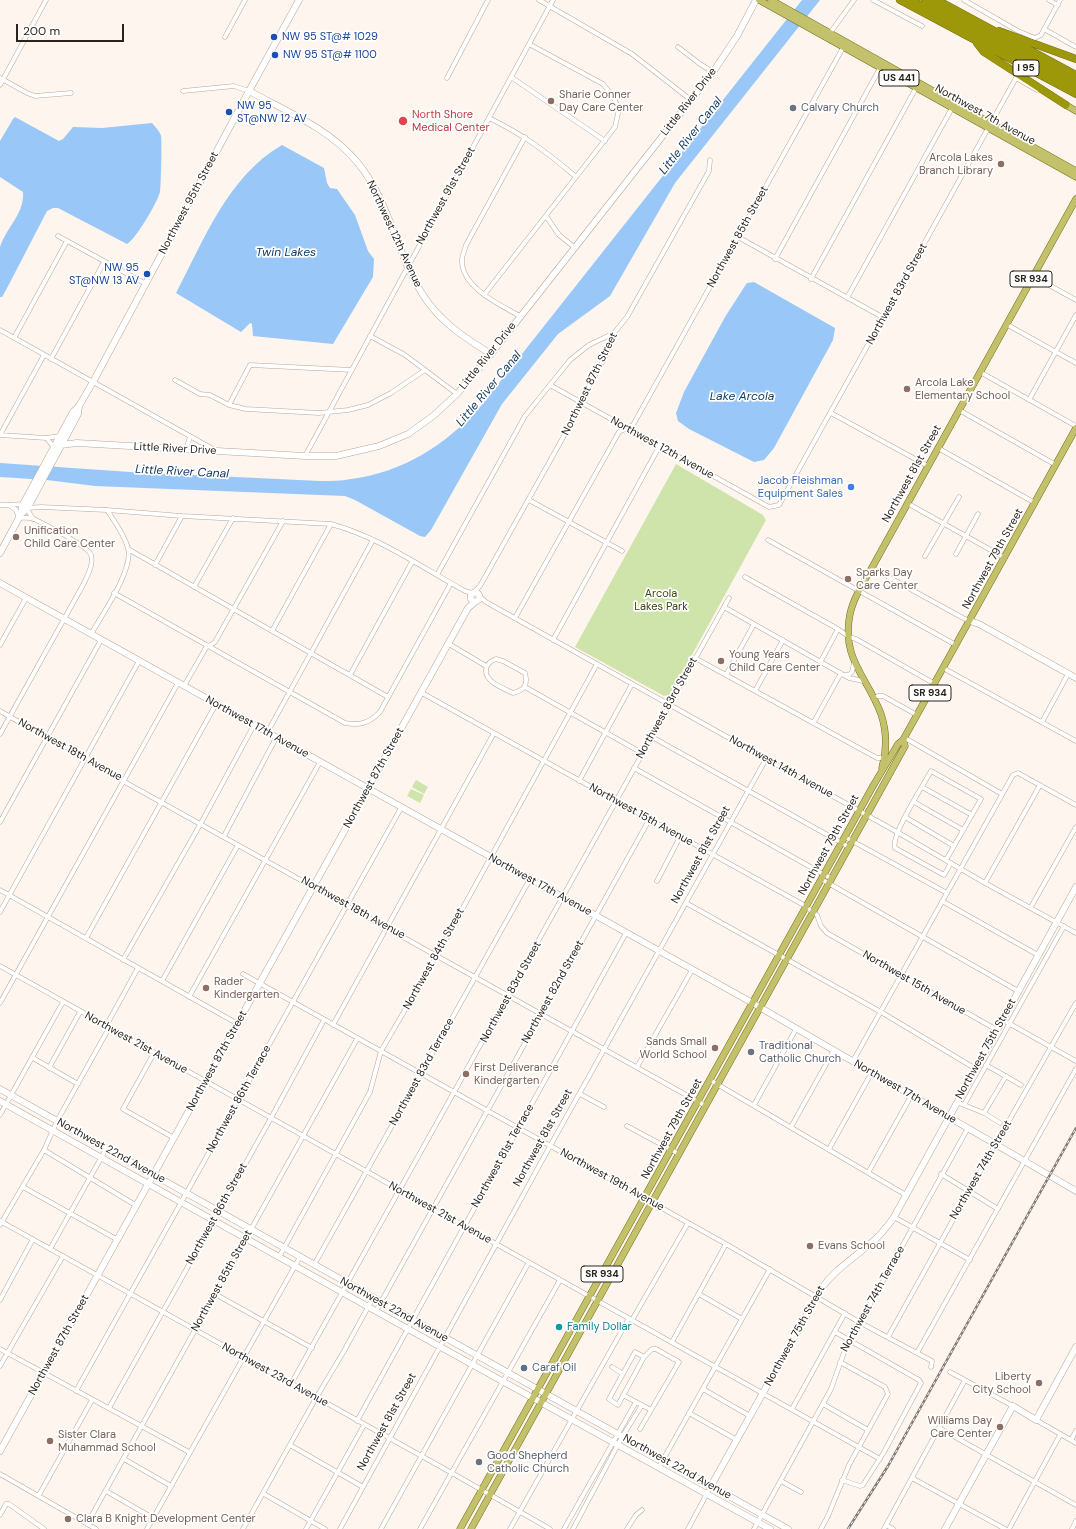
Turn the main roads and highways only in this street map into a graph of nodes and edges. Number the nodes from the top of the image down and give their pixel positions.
1 (299, 0) edge
2 (758, 0) edge
3 (771, 0) edge
4 (900, 0) edge
5 (911, 0) edge
6 (925, 0) edge
7 (937, 0) edge
8 (789, 14) junction
9 (804, 22) junction
10 (993, 31) junction
11 (975, 42) junction
12 (845, 45) junction
13 (1076, 59) edge
14 (1076, 75) edge
15 (1076, 81) edge
16 (925, 86) junction
17 (916, 88) junction
18 (1076, 88) edge
19 (249, 91) junction
20 (1076, 94) edge
21 (1066, 105) joint
22 (1076, 111) edge
23 (990, 126) junction
24 (1076, 170) edge
25 (1076, 177) edge
26 (1076, 199) edge
27 (491, 354) junction
28 (79, 406) junction
29 (1076, 429) edge
30 (67, 435) junction
31 (77, 443) junction
32 (58, 446) junction
33 (38, 481) junction
34 (26, 507) junction
35 (0, 553) edge
36 (0, 583) edge
37 (475, 597) road end
38 (970, 621) junction
39 (1076, 678) edge
40 (904, 739) junction
41 (880, 774) junction
42 (368, 789) junction
43 (1076, 887) edge
44 (752, 1003) junction
45 (760, 1008) junction
46 (0, 1090) edge
47 (0, 1101) edge
48 (949, 1117) junction
49 (153, 1175) junction
50 (149, 1183) junction
51 (1076, 1191) edge
52 (620, 1242) junction
53 (628, 1246) junction
54 (1076, 1347) edge
55 (561, 1348) junction
56 (568, 1352) junction
57 (538, 1390) junction
58 (545, 1394) junction
59 (534, 1397) junction
60 (541, 1402) junction
61 (510, 1440) junction
62 (0, 1451) edge
63 (506, 1465) junction
64 (711, 1486) junction
65 (460, 1529) edge
66 (471, 1529) edge
67 (770, 1529) edge
68 (788, 1529) edge
69 (945, 1529) edge

1 - 19 main road, Northwest 95th Street
2 - 8 main road, Northwest 7th Avenue / US 441
2 - 27 main road, Little River Drive
3 - 8 main road, Northwest 7th Avenue / US 441
4 - 11 highway, I 95
5 - 18 highway
6 - 15 highway
7 - 10 highway, I 95
8 - 9 main road, Northwest 7th Avenue / US 441
9 - 12 main road, Northwest 7th Avenue / US 441
9 - 12 main road, Northwest 7th Avenue / US 441
10 - 13 highway
10 - 14 highway, I 95
11 - 20 highway, I 95
11 - 21 highway
12 - 16 main road, Northwest 7th Avenue / US 441
12 - 17 main road, Northwest 7th Avenue / US 441
16 - 17 main road
16 - 23 main road, Northwest 7th Avenue / US 441
17 - 23 main road, Northwest 7th Avenue / US 441
19 - 27 main road, Northwest 12th Avenue
19 - 28 main road, Northwest 95th Street
21 - 22 main road
23 - 24 main road, Northwest 7th Avenue / US 441
23 - 25 main road, Northwest 7th Avenue / US 441
26 - 41 main road, Northwest 81st Street / SR 934
27 - 31 main road, Little River Drive
28 - 30 main road, Northwest 95th Street
28 - 32 main road, Northwest 95th Street
29 - 38 main road, Northwest 79th Street / SR 934
30 - 31 main road
30 - 32 main road, Northwest 95th Street
31 - 32 main road, Little River Drive
32 - 33 main road, Northwest 95th Street
33 - 34 main road, Northwest 95th Street
33 - 34 main road, Northwest 95th Street
34 - 35 main road, Northwest 95th Street
36 - 42 main road, Northwest 17th Avenue
37 - 42 main road, Northwest 87th Street
38 - 39 main road
38 - 40 main road, Northwest 79th Street / SR 934
40 - 41 main road, Northwest 79th Street
40 - 45 main road, Northwest 79th Street / SR 934
41 - 44 main road, Northwest 79th Street / SR 934
42 - 44 main road, Northwest 17th Avenue
42 - 49 main road, Northwest 87th Street
43 - 48 main road, Northwest 75th Street
44 - 45 main road, Northwest 17th Avenue
44 - 52 main road, Northwest 79th Street / SR 934
45 - 48 main road, Northwest 17th Avenue
45 - 53 main road, Northwest 79th Street / SR 934
46 - 49 main road, Northwest 22nd Avenue
47 - 50 main road, Northwest 22nd Avenue
48 - 51 main road, Northwest 17th Avenue
48 - 64 main road, Northwest 75th Street
49 - 50 main road, Northwest 87th Street
49 - 57 main road, Northwest 22nd Avenue
50 - 59 main road, Northwest 22nd Avenue
50 - 62 main road, Northwest 87th Street
52 - 53 main road
52 - 55 main road, Northwest 79th Street / SR 934
53 - 56 main road, Northwest 79th Street / SR 934
54 - 69 main road
55 - 56 main road
55 - 57 main road, Northwest 79th Street / SR 934
56 - 58 main road, Northwest 79th Street / SR 934
57 - 58 main road, Northwest 22nd Avenue
57 - 59 main road, Northwest 79th Street / SR 934
58 - 60 main road, Northwest 79th Street / SR 934
58 - 64 main road, Northwest 22nd Avenue
59 - 60 main road, Northwest 22nd Avenue
59 - 61 main road, Northwest 79th Street / SR 934
60 - 63 main road, Northwest 79th Street / SR 934
60 - 67 main road, Northwest 22nd Avenue
61 - 63 main road
61 - 65 main road, Northwest 79th Street / SR 934
63 - 66 main road, Northwest 79th Street / SR 934
64 - 68 main road, Northwest 22nd Avenue

